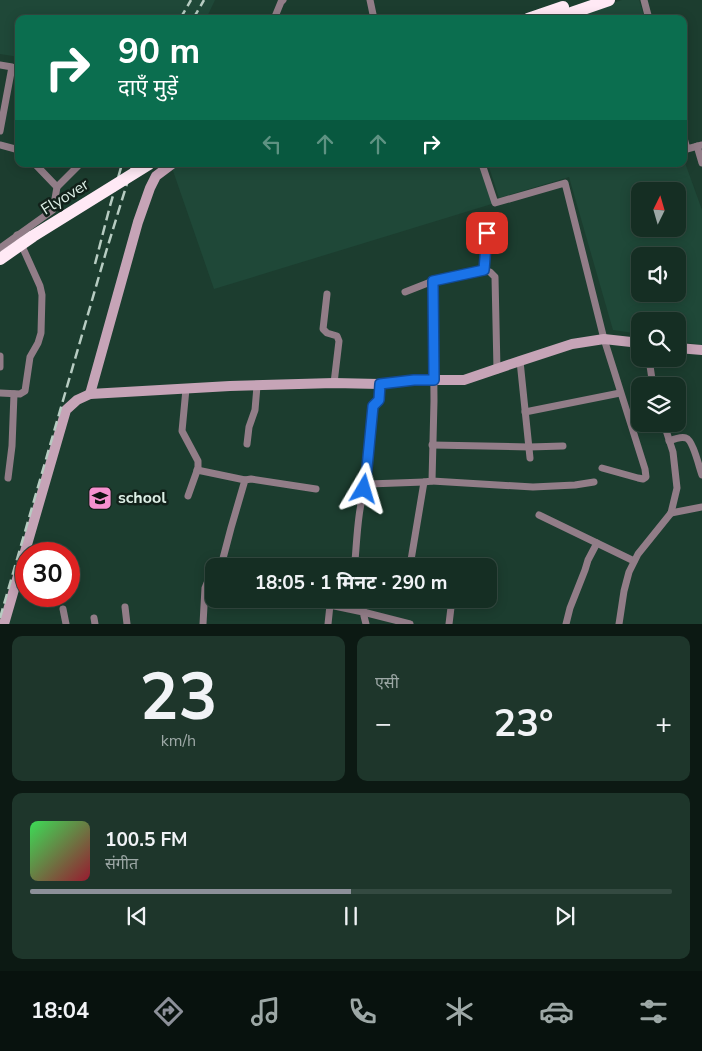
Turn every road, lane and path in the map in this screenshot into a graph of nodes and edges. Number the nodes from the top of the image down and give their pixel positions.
1 (283, 0) edge
2 (370, 0) edge
3 (582, 0) edge
4 (609, 0) edge
5 (644, 0) edge
6 (276, 15) edge
7 (373, 15) edge
8 (539, 15) edge
9 (566, 15) edge
10 (648, 15) edge
11 (0, 65) edge
12 (0, 131) edge
13 (0, 144) edge
14 (700, 145) edge
15 (15, 149) edge
16 (687, 149) edge
17 (702, 163) edge
18 (37, 167) edge
19 (77, 167) edge
20 (144, 167) edge
21 (168, 167) edge
22 (483, 167) edge
23 (57, 187) junction
24 (487, 233) dead end
25 (18, 235) junction
26 (0, 248) edge
27 (0, 259) edge
28 (484, 270) junction
29 (433, 281) junction
30 (404, 292) dead end
31 (326, 294) dead end
32 (604, 340) junction
33 (631, 342) edge
34 (686, 349) edge
35 (702, 350) edge
36 (0, 356) edge
37 (520, 361) junction
38 (0, 367) edge
39 (497, 370) junction
40 (434, 380) junction
41 (334, 383) junction
42 (380, 384) junction
43 (257, 386) junction
44 (186, 389) junction
45 (0, 392) edge
46 (620, 393) junction
47 (14, 394) junction
48 (90, 394) junction
49 (525, 412) junction
50 (666, 432) edge
51 (669, 441) junction
52 (247, 444) dead end
53 (432, 445) junction
54 (564, 446) dead end
55 (529, 447) junction
56 (530, 458) dead end
57 (602, 468) dead end
58 (197, 470) junction
59 (702, 475) edge
60 (8, 478) dead end
61 (245, 480) junction
62 (432, 481) junction
63 (424, 482) junction
64 (594, 482) dead end
65 (367, 483) junction
66 (316, 489) dead end
67 (188, 496) dead end
68 (702, 506) edge
69 (671, 513) junction
70 (539, 515) dead end
71 (597, 543) junction
72 (223, 558) edge
73 (355, 558) edge
74 (411, 558) edge
75 (634, 561) junction
76 (205, 588) edge
77 (125, 607) dead end
78 (330, 608) edge
79 (344, 608) edge
80 (363, 608) edge
81 (451, 608) edge
82 (63, 609) dead end
83 (363, 612) junction
84 (4, 624) edge
85 (66, 624) edge
86 (127, 624) edge
87 (203, 624) edge
88 (328, 624) edge
89 (366, 624) edge
90 (410, 624) edge
91 (449, 624) edge
92 (566, 624) edge
93 (619, 624) edge

1 - 6 street
2 - 7 street
3 - 8 highway
4 - 9 highway
5 - 10 street
11 - 12 street
13 - 15 street
14 - 16 street
14 - 17 street
18 - 23 street
19 - 23 street
20 - 27 highway, Flyover, bridge
21 - 48 street
22 - 32 street
23 - 25 street
24 - 28 street
25 - 26 street
25 - 47 street
28 - 29 street
28 - 39 street
29 - 30 street
29 - 40 street
31 - 41 street
32 - 33 street
32 - 37 street
32 - 46 street
34 - 35 street
36 - 38 street
37 - 39 street
37 - 49 street
39 - 40 street
40 - 42 street
40 - 53 street
41 - 42 street
41 - 43 street
42 - 65 street
43 - 44 street
43 - 52 street
44 - 48 street
44 - 58 street
45 - 47 street
46 - 49 street
46 - 57 street
47 - 60 street
48 - 84 street
49 - 55 street
50 - 51 street
51 - 59 street
51 - 69 street
53 - 55 street
53 - 62 street
54 - 55 street
55 - 56 street
58 - 61 street
58 - 67 street
61 - 66 street
61 - 72 street
62 - 63 street
62 - 64 street
63 - 65 street
63 - 74 street
65 - 73 street
68 - 69 street
69 - 75 street
70 - 71 street
71 - 75 street
71 - 92 street
75 - 93 street
76 - 87 street
77 - 86 street
78 - 88 street
79 - 83 street
80 - 83 street
81 - 91 street
82 - 85 street
83 - 89 street
83 - 90 street

